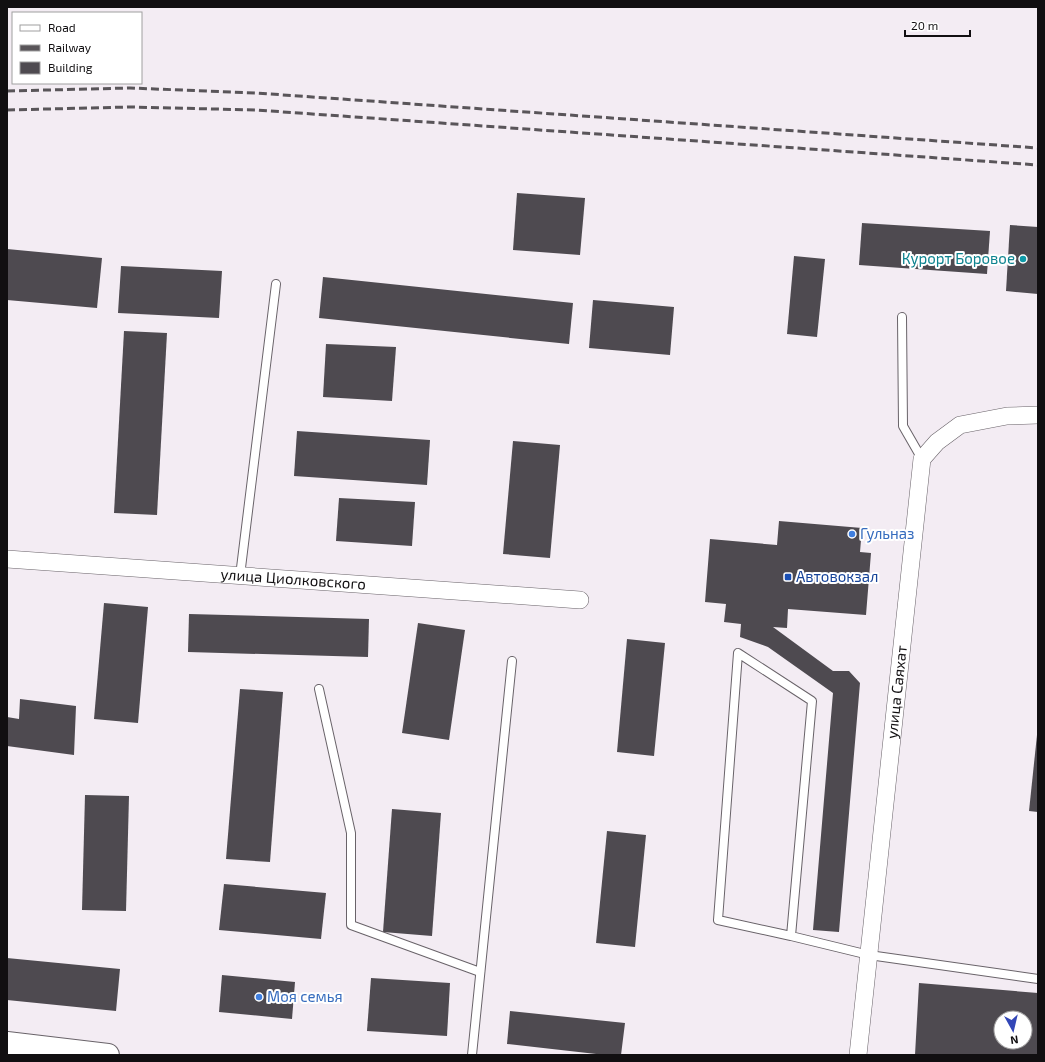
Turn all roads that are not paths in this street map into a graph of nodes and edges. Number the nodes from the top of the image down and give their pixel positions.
1 (276, 284) dead end
2 (902, 317) dead end
3 (1038, 415) edge
4 (922, 459) junction
5 (7, 559) edge
6 (240, 576) junction
7 (580, 600) dead end
8 (512, 661) dead end
9 (319, 689) dead end
10 (791, 936) junction
11 (869, 955) junction
12 (480, 972) junction
13 (1038, 979) edge
14 (7, 1043) edge
15 (99, 1055) edge
16 (472, 1055) edge
17 (858, 1055) edge

1 - 6 lane
2 - 4 lane
3 - 4 street
4 - 11 street, улица Саяхат
5 - 6 street, улица Циолковского
6 - 7 street, улица Циолковского
8 - 12 lane
9 - 12 lane
10 - 10 lane
10 - 11 lane
11 - 13 lane
11 - 17 street, улица Саяхат
12 - 16 lane
14 - 15 main road

